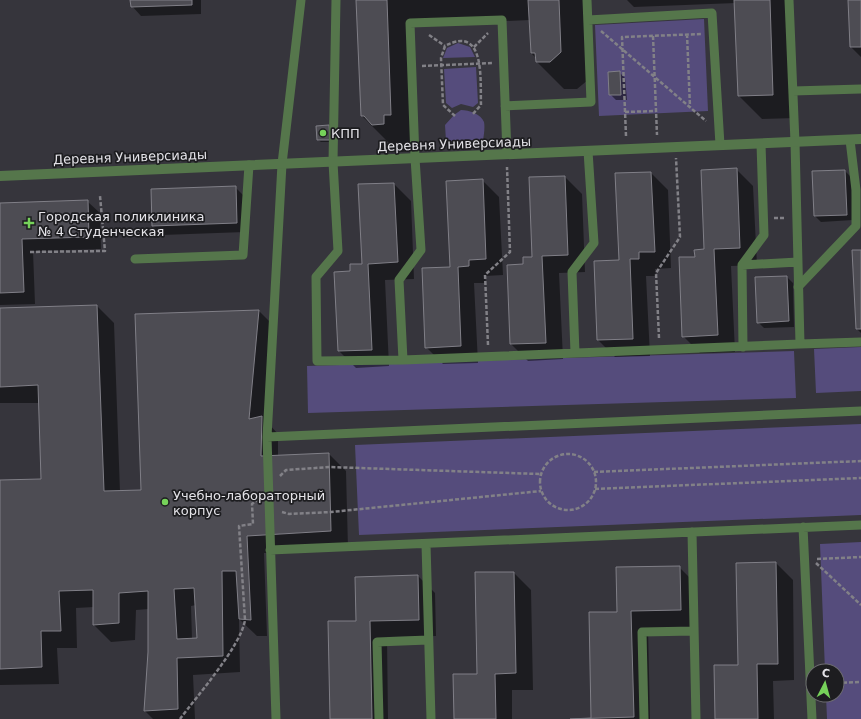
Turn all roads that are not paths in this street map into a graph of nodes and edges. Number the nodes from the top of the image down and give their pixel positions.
1 (301, 0) edge
2 (336, 0) edge
3 (587, 0) edge
4 (789, 0) edge
5 (588, 20) junction
6 (861, 89) edge
7 (793, 91) junction
8 (505, 106) junction
9 (850, 140) junction
10 (861, 140) edge
11 (795, 142) junction
12 (761, 144) junction
13 (720, 145) junction
14 (588, 151) junction
15 (507, 154) junction
16 (415, 158) junction
17 (333, 162) junction
18 (282, 164) junction
19 (249, 165) junction
20 (0, 176) edge
21 (136, 258) dead end
22 (798, 262) junction
23 (742, 265) junction
24 (798, 287) junction
25 (861, 342) edge
26 (800, 344) junction
27 (743, 347) junction
28 (576, 353) junction
29 (403, 360) junction
30 (861, 411) edge
31 (267, 437) junction
32 (861, 525) edge
33 (803, 527) junction
34 (692, 532) junction
35 (426, 544) junction
36 (270, 550) junction
37 (694, 630) junction
38 (428, 640) junction
39 (276, 719) edge
40 (379, 719) edge
41 (431, 719) edge
42 (644, 719) edge
43 (696, 719) edge
44 (812, 719) edge

1 - 18 lane
2 - 17 lane
3 - 5 lane
4 - 7 lane
5 - 8 lane
5 - 13 lane
6 - 7 lane
7 - 11 lane
8 - 15 lane
8 - 16 lane
9 - 10 street, Деревня Универсиады
9 - 11 street, Деревня Универсиады
9 - 24 lane
11 - 12 street, Деревня Универсиады
11 - 22 lane
12 - 13 street, Деревня Универсиады
12 - 23 lane
13 - 14 street, Деревня Универсиады
14 - 15 street, Деревня Универсиады
14 - 28 lane
15 - 16 street, Деревня Универсиады
16 - 17 street, Деревня Универсиады
16 - 29 lane
17 - 18 street, Деревня Универсиады
17 - 29 lane
18 - 19 street, Деревня Универсиады
18 - 31 lane
19 - 20 street, Деревня Универсиады
19 - 21 lane
22 - 23 lane
22 - 24 lane
23 - 27 lane
24 - 26 lane
25 - 26 lane
26 - 27 lane
27 - 28 lane
28 - 29 lane
30 - 31 lane
31 - 36 lane
32 - 33 lane
33 - 34 lane
33 - 44 lane
34 - 35 lane
34 - 37 lane
35 - 36 lane
35 - 38 lane
36 - 39 lane
37 - 42 lane
37 - 43 lane
38 - 40 lane
38 - 41 lane

